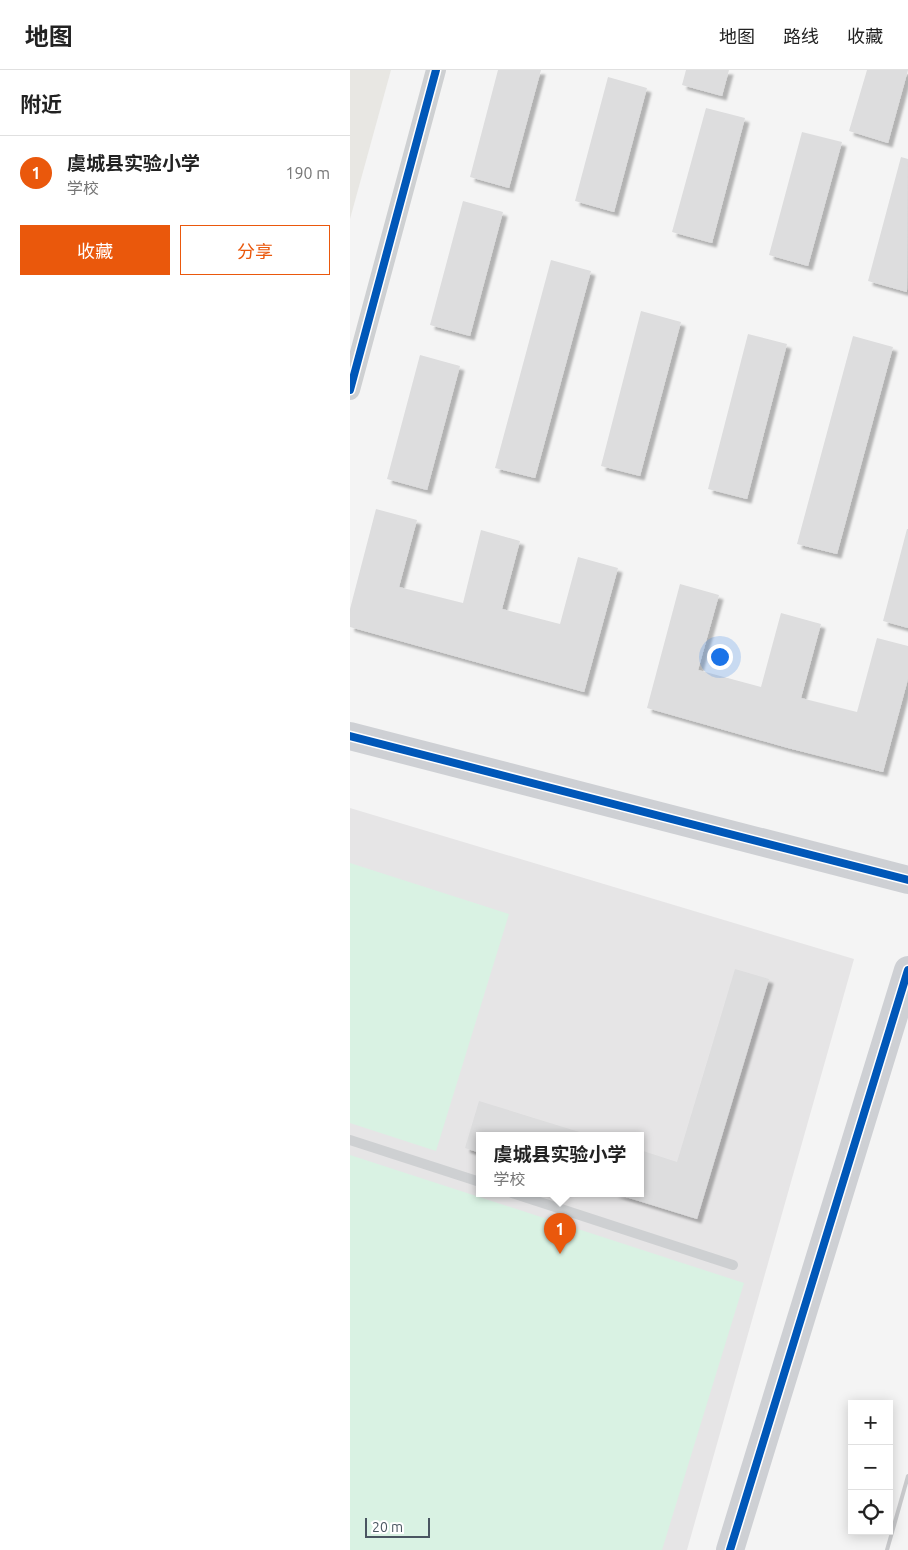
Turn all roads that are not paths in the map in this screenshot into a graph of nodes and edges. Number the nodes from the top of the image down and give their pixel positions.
1 (436, 70) edge
2 (350, 390) edge
3 (350, 736) edge
4 (908, 880) edge
5 (908, 970) edge
6 (350, 1140) edge
7 (476, 1181) edge
8 (524, 1197) edge
9 (733, 1265) dead end
10 (730, 1550) edge

1 - 2 street
3 - 4 street
5 - 10 street
6 - 7 lane
8 - 9 lane

